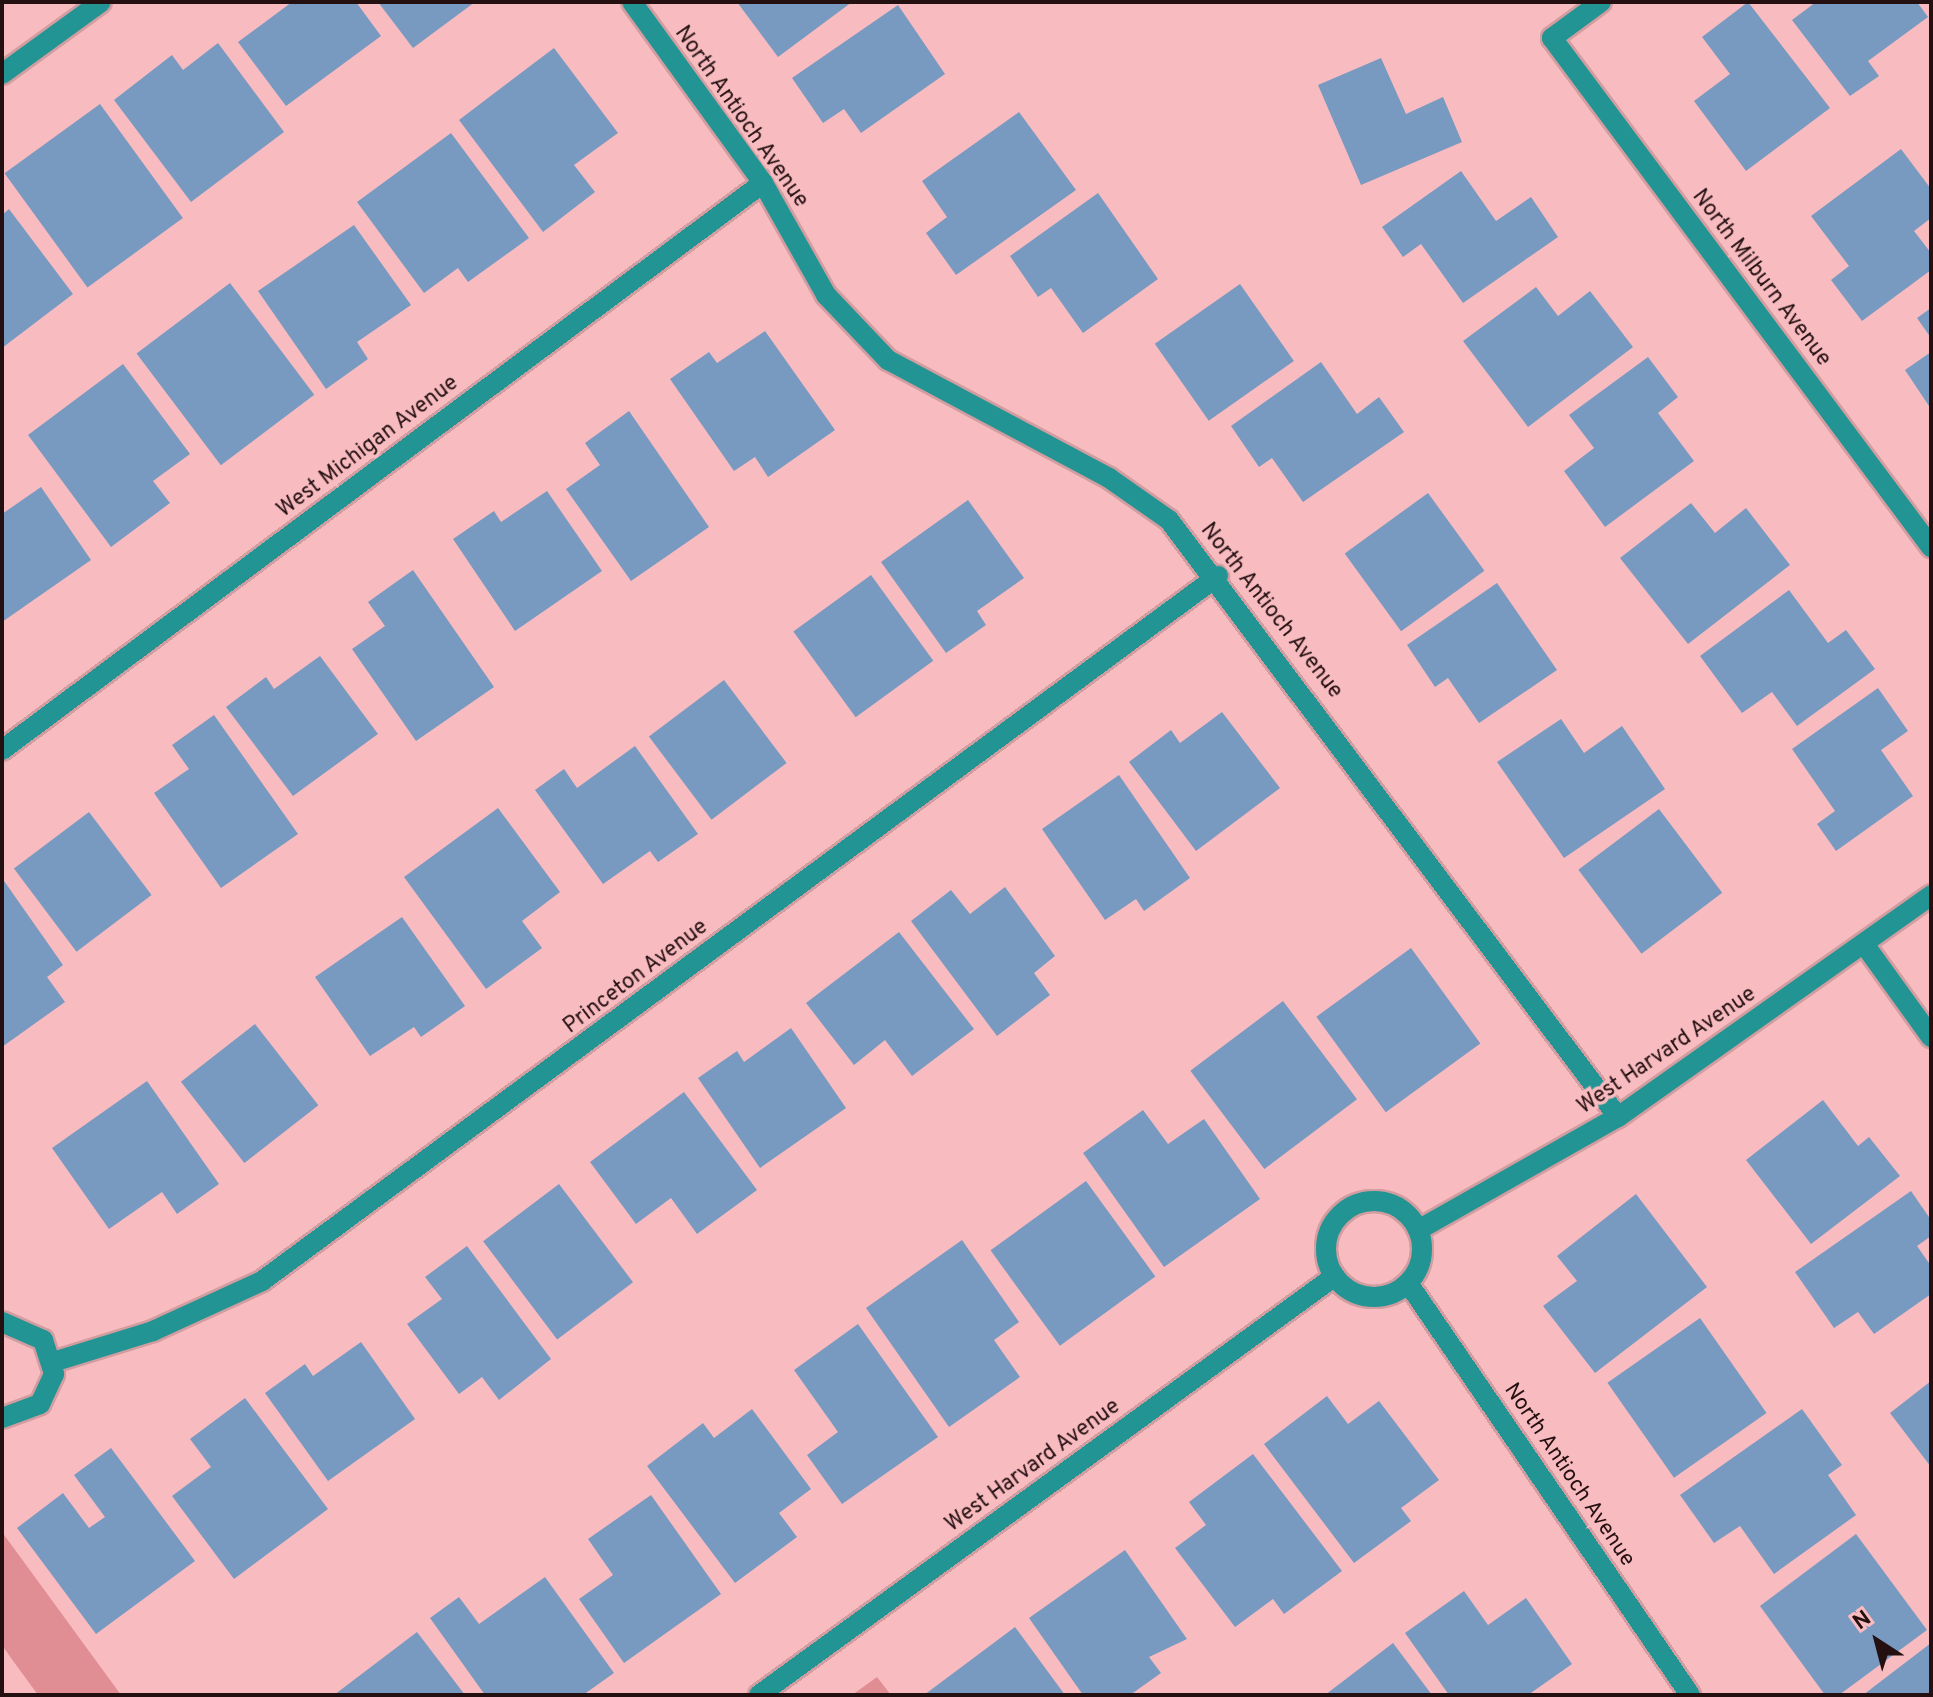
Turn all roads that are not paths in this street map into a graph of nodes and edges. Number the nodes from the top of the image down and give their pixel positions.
1 (101, 2) edge
2 (632, 2) edge
3 (1601, 2) edge
4 (2, 74) edge
5 (763, 183) junction
6 (1931, 547) edge
7 (1218, 576) junction
8 (2, 750) edge
9 (1931, 895) edge
10 (1864, 944) junction
11 (1931, 1037) edge
12 (1618, 1117) junction
13 (1418, 1230) junction
14 (1335, 1276) junction
15 (1408, 1283) junction
16 (2, 1322) edge
17 (53, 1362) junction
18 (2, 1418) edge
19 (759, 1695) edge
20 (1690, 1695) edge

1 - 4 street
2 - 5 street, North Antioch Avenue
3 - 6 street, North Milburn Avenue
5 - 7 street, North Antioch Avenue
5 - 8 street, West Michigan Avenue
7 - 12 street, North Antioch Avenue
7 - 17 street, Princeton Avenue
9 - 10 street, West Harvard Avenue
10 - 11 street
10 - 12 street, West Harvard Avenue
12 - 13 street, West Harvard Avenue
13 - 14 street
13 - 15 street
14 - 15 street
14 - 19 street, West Harvard Avenue
15 - 20 street, North Antioch Avenue
16 - 17 street
17 - 18 street

